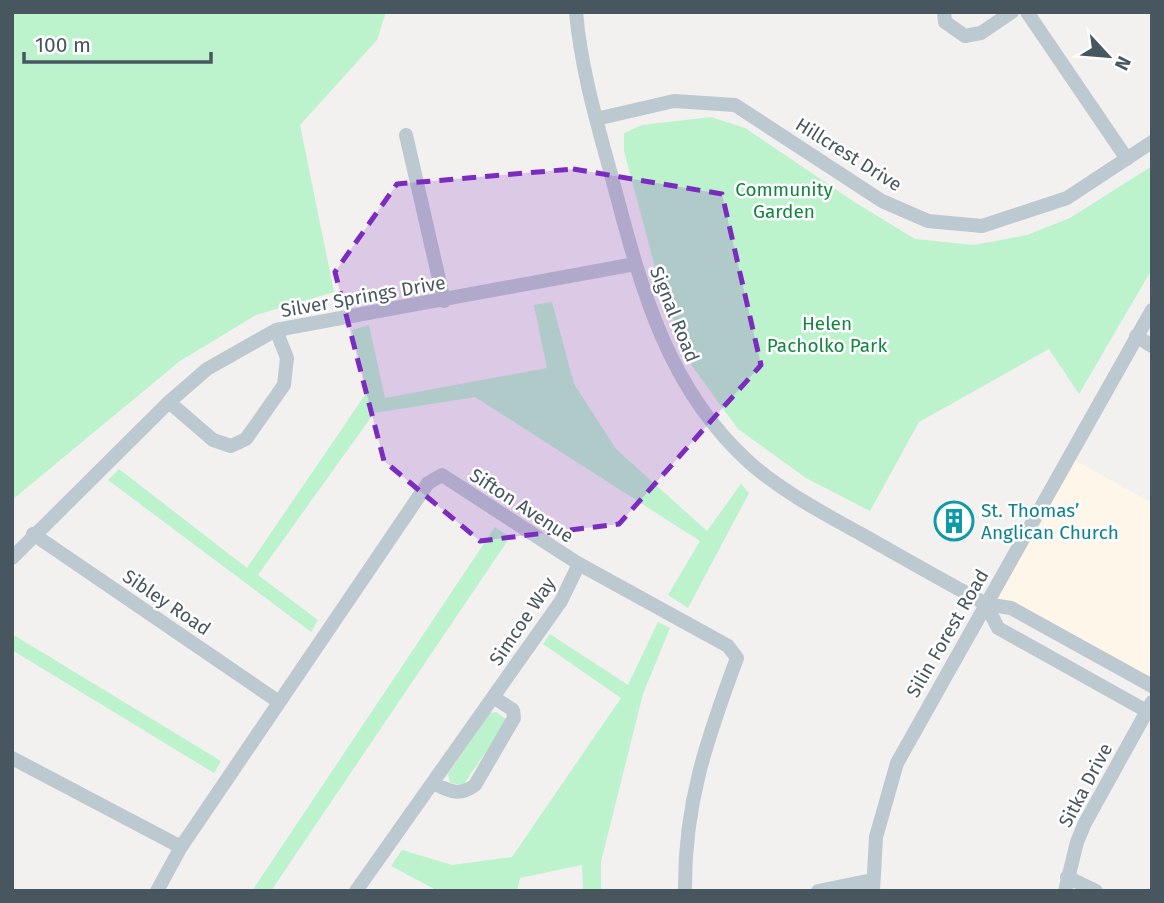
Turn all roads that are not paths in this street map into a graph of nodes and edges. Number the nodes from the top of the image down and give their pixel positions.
1 (576, 12) edge
2 (944, 12) edge
3 (1012, 12) edge
4 (1027, 12) edge
5 (596, 119) junction
6 (406, 135) dead end
7 (1152, 142) edge
8 (1127, 159) junction
9 (635, 264) junction
10 (444, 301) junction
11 (1152, 310) edge
12 (276, 330) junction
13 (1136, 336) junction
14 (1152, 346) edge
15 (169, 402) junction
16 (33, 534) junction
17 (12, 558) edge
18 (579, 564) junction
19 (986, 604) junction
20 (1152, 686) edge
21 (493, 696) junction
22 (279, 702) junction
23 (1150, 709) edge
24 (12, 758) edge
25 (433, 783) junction
26 (181, 847) junction
27 (1066, 884) edge
28 (872, 886) edge
29 (157, 891) edge
30 (356, 891) edge
31 (685, 891) edge
32 (818, 891) edge
33 (1096, 891) edge

1 - 5 street, Signal Road
2 - 3 street
4 - 8 street
5 - 8 street, Hillcrest Drive
5 - 9 street, Signal Road
6 - 10 street
7 - 8 street, Hillcrest Drive
9 - 10 street, Silver Springs Drive
9 - 19 street, Signal Road
10 - 12 street, Silver Springs Drive
11 - 13 street, Silin Forest Road
12 - 15 street, Silver Springs Drive
12 - 15 street
13 - 14 street
13 - 19 street, Silin Forest Road
15 - 16 street, Silver Springs Drive
16 - 17 street, Silver Springs Drive
16 - 22 street, Sibley Road
18 - 21 street, Simcoe Way
18 - 22 street, Sifton Avenue
18 - 31 street, Sifton Avenue
19 - 20 street, Signal Road
19 - 23 street, Signal Road
19 - 28 street, Silin Forest Road
21 - 25 street, Simcoe Way
21 - 25 street, Simcoe Way
22 - 26 street, Sifton Avenue
23 - 27 street, Sitka Drive
24 - 26 street
25 - 30 street, Simcoe Way
26 - 29 street, Sifton Avenue
27 - 33 street
28 - 32 street

